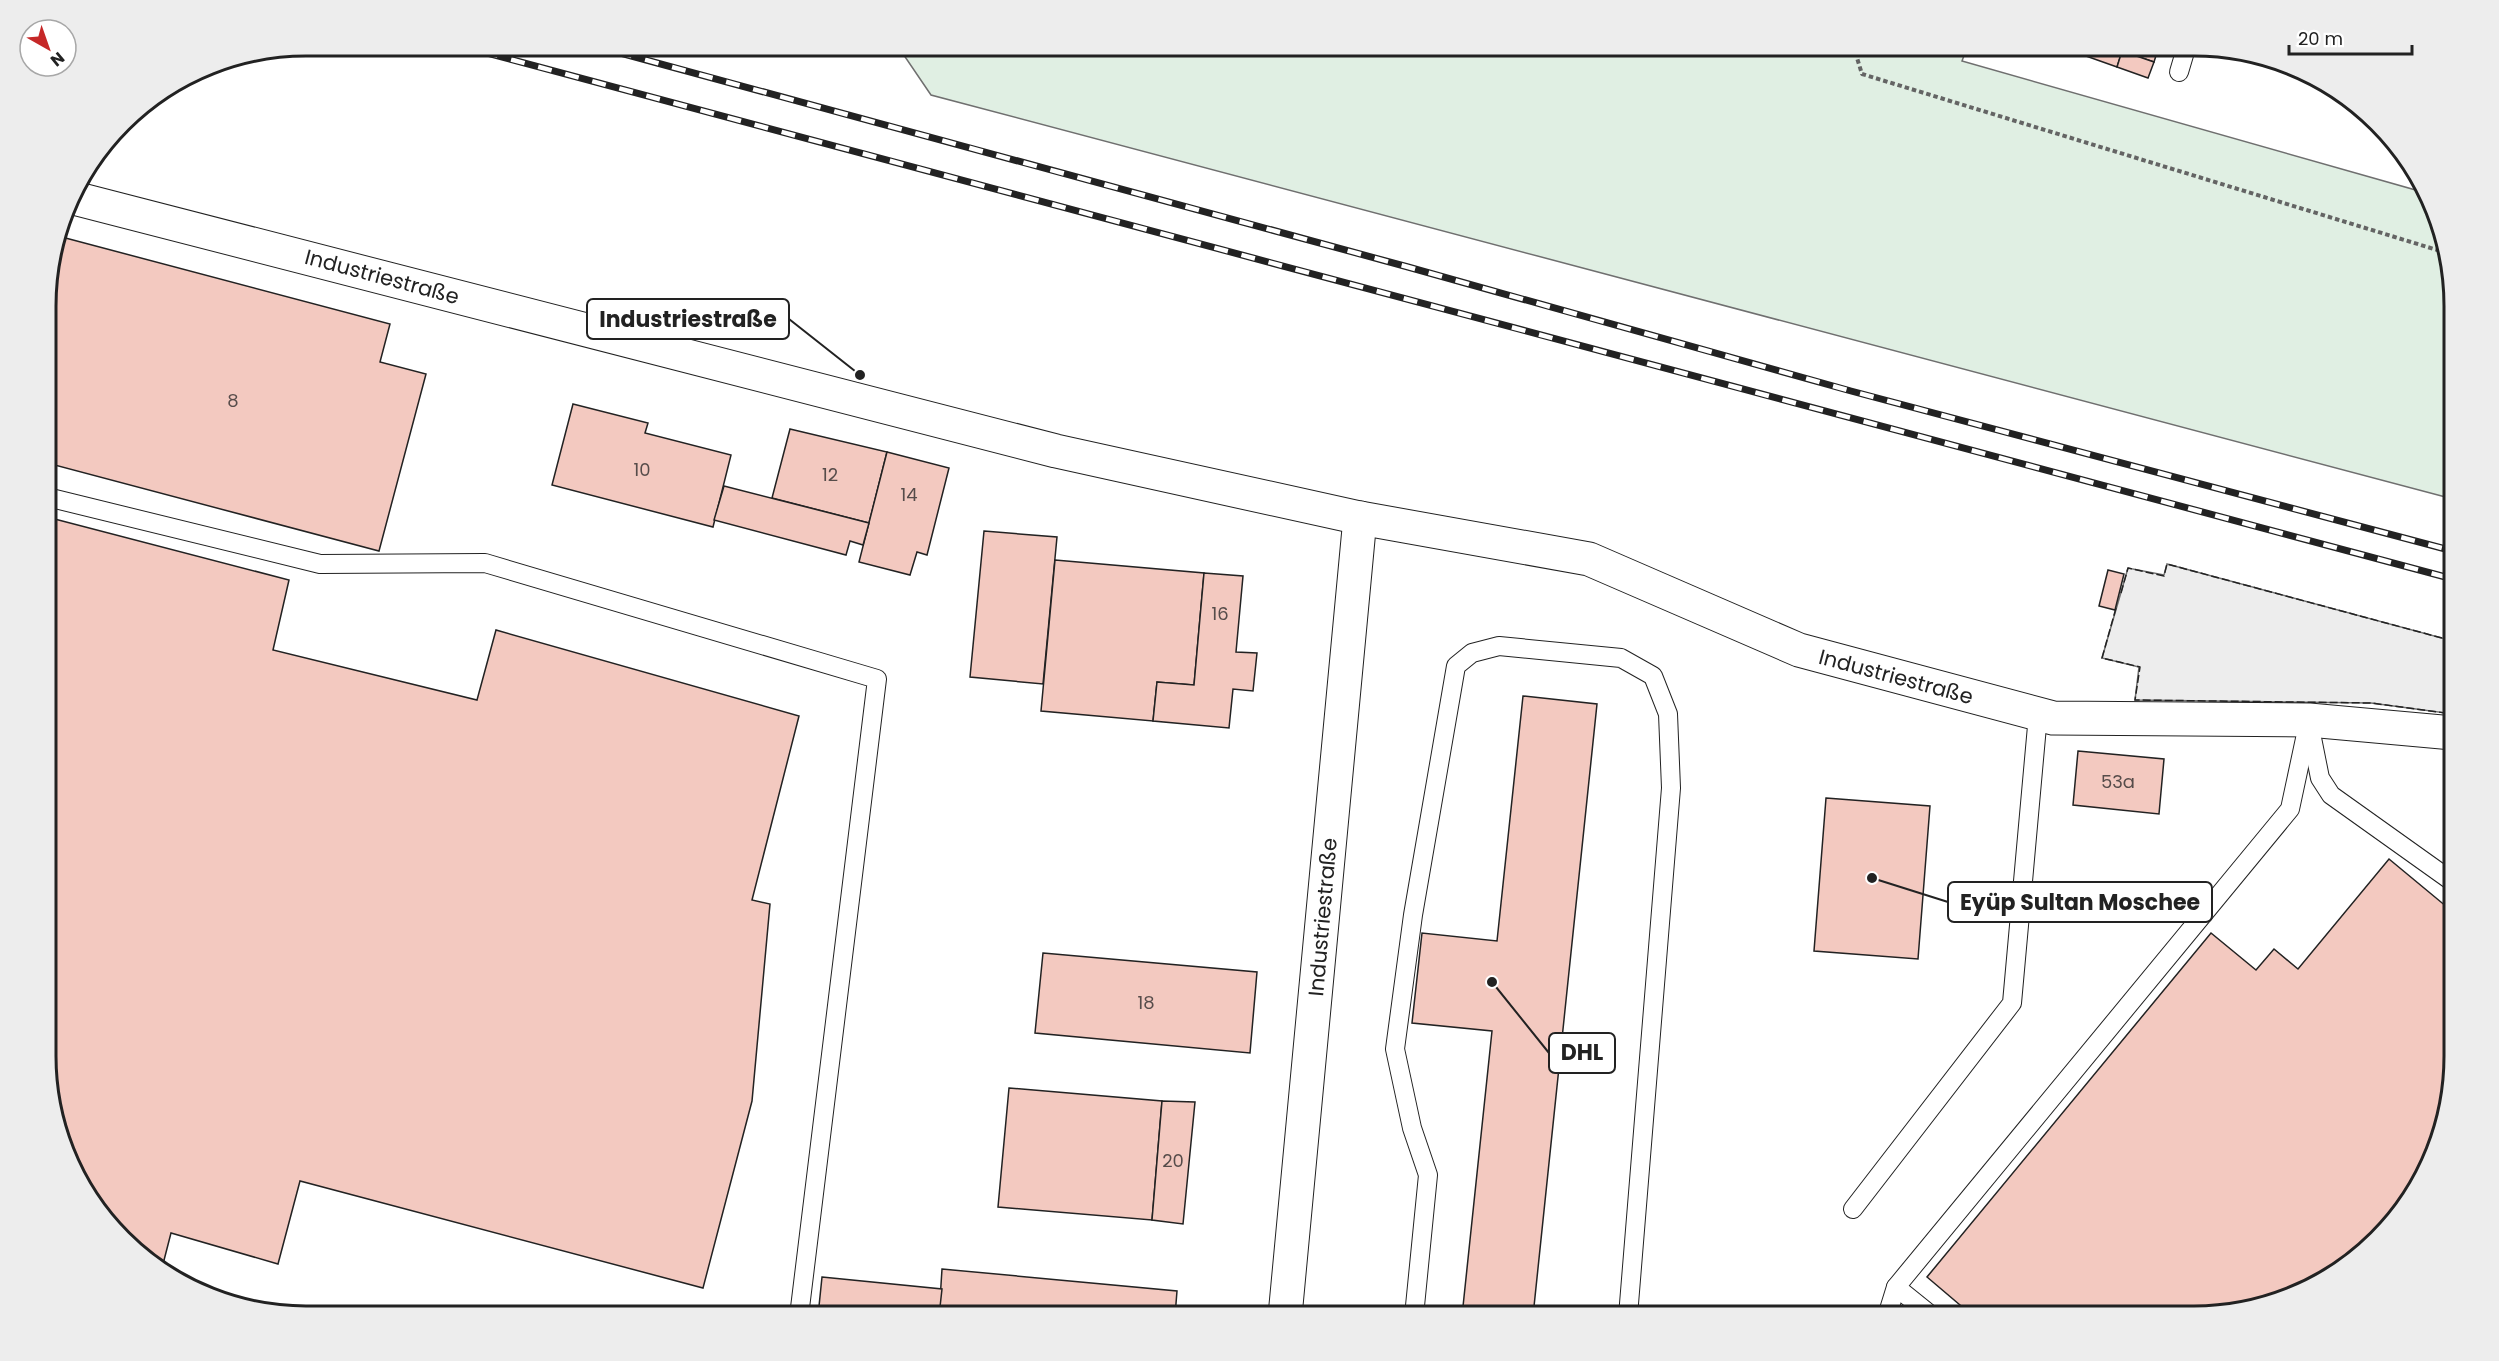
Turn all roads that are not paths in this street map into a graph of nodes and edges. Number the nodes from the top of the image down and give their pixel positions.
1 (2184, 56) edge
2 (2180, 72) dead end
3 (79, 199) edge
4 (56, 499) edge
5 (1360, 518) junction
6 (2038, 715) junction
7 (2309, 720) junction
8 (2444, 732) edge
9 (2444, 876) edge
10 (1853, 1209) dead end
11 (1896, 1287) junction
12 (800, 1306) edge
13 (1286, 1306) edge
14 (1415, 1306) edge
15 (1629, 1306) edge
16 (1890, 1306) edge
17 (1920, 1306) edge

1 - 2 lane
3 - 5 street, Industriestraße
4 - 12 lane
5 - 6 street, Industriestraße
5 - 13 street, Industriestraße
6 - 7 street, Industriestraße
6 - 10 lane
7 - 8 street, Industriestraße
7 - 9 lane
7 - 11 lane
11 - 16 lane
11 - 17 lane
14 - 15 lane

